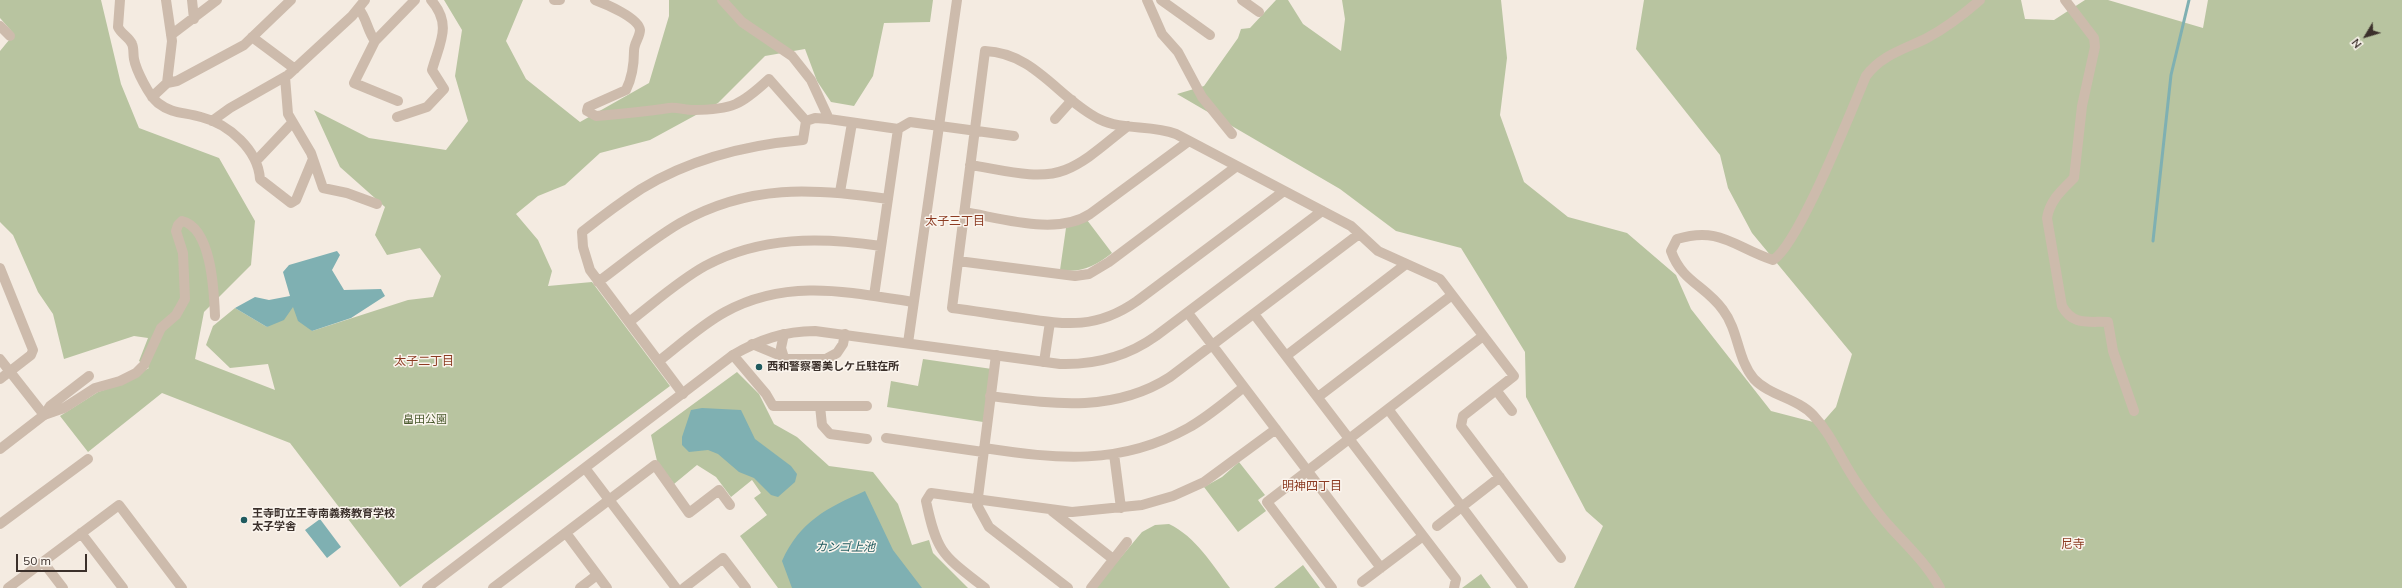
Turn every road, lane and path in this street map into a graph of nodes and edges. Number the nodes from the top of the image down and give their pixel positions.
1 (120, 0) edge
2 (166, 0) edge
3 (192, 0) edge
4 (217, 0) edge
5 (291, 0) edge
6 (365, 0) edge
7 (415, 0) edge
8 (431, 0) edge
9 (554, 0) edge
10 (560, 0) edge
11 (595, 0) edge
12 (722, 0) edge
13 (957, 0) edge
14 (1147, 0) edge
15 (1160, 0) edge
16 (1242, 0) edge
17 (1980, 0) edge
18 (2065, 0) edge
19 (359, 9) junction
20 (1259, 12) dead end
21 (194, 19) junction
22 (0, 26) edge
23 (171, 35) junction
24 (1210, 35) dead end
25 (10, 36) dead end
26 (252, 37) junction
27 (375, 41) junction
28 (296, 69) junction
29 (284, 77) junction
30 (167, 83) junction
31 (152, 97) junction
32 (1072, 100) junction
33 (398, 101) dead end
34 (397, 117) dead end
35 (1055, 119) dead end
36 (829, 120) junction
37 (212, 121) junction
38 (806, 121) junction
39 (292, 123) junction
40 (852, 123) junction
41 (939, 126) junction
42 (1128, 126) junction
43 (898, 129) junction
44 (975, 131) junction
45 (1232, 134) dead end
46 (1014, 136) dead end
47 (1189, 140) junction
48 (313, 158) junction
49 (256, 161) junction
50 (970, 165) junction
51 (1237, 166) junction
52 (1284, 191) junction
53 (840, 192) junction
54 (888, 199) junction
55 (377, 204) dead end
56 (1322, 211) junction
57 (964, 212) junction
58 (1359, 234) junction
59 (881, 246) junction
60 (958, 261) junction
61 (1406, 264) junction
62 (0, 268) edge
63 (598, 282) junction
64 (4, 291) edge
65 (1452, 295) junction
66 (874, 296) junction
67 (913, 302) junction
68 (1188, 313) junction
69 (1254, 314) junction
70 (215, 316) dead end
71 (629, 322) junction
72 (1050, 322) junction
73 (784, 334) junction
74 (845, 334) junction
75 (1483, 336) junction
76 (908, 342) junction
77 (752, 344) junction
78 (1213, 345) junction
79 (733, 355) junction
80 (996, 355) junction
81 (1286, 356) junction
82 (784, 358) junction
83 (0, 359) edge
84 (659, 361) junction
85 (1044, 362) junction
86 (10, 372) junction
87 (89, 376) dead end
88 (0, 379) edge
89 (1244, 387) junction
90 (1496, 390) junction
91 (683, 394) junction
92 (990, 396) junction
93 (1318, 397) junction
94 (820, 406) junction
95 (867, 406) dead end
96 (1388, 409) junction
97 (1512, 411) dead end
98 (2134, 411) dead end
99 (44, 415) junction
100 (1276, 429) junction
101 (886, 438) dead end
102 (867, 439) dead end
103 (1349, 439) junction
104 (0, 449) edge
105 (983, 450) junction
106 (1114, 454) junction
107 (88, 459) dead end
108 (585, 468) junction
109 (1308, 470) junction
110 (1500, 477) junction
111 (977, 499) junction
112 (609, 500) junction
113 (730, 505) dead end
114 (1462, 507) junction
115 (1121, 508) junction
116 (1051, 510) junction
117 (0, 524) edge
118 (1437, 526) dead end
119 (81, 533) junction
120 (566, 533) junction
121 (1423, 536) junction
122 (1127, 542) dead end
123 (1561, 558) dead end
124 (1114, 559) junction
125 (42, 562) junction
126 (1381, 568) junction
127 (597, 575) junction
128 (1362, 582) dead end
129 (8, 588) edge
130 (63, 588) edge
131 (123, 588) edge
132 (182, 588) edge
133 (427, 588) edge
134 (493, 588) edge
135 (580, 588) edge
136 (607, 588) edge
137 (676, 588) edge
138 (684, 588) edge
139 (746, 588) edge
140 (985, 588) edge
141 (1068, 588) edge
142 (1091, 588) edge
143 (1332, 588) edge
144 (1454, 588) edge
145 (1523, 588) edge
146 (1940, 588) edge

1 - 31 street
2 - 23 street
3 - 21 street
4 - 21 street
5 - 26 street
6 - 19 street
7 - 27 street
8 - 34 street
9 - 10 street
11 - 38 street
12 - 36 street
13 - 41 street
14 - 45 street
15 - 24 street
16 - 20 street
17 - 146 street
18 - 98 street
19 - 27 street
19 - 28 street
21 - 23 street
22 - 25 street
23 - 30 street
26 - 28 street
26 - 30 street
27 - 33 street
28 - 29 street
29 - 37 street
29 - 39 street
30 - 31 street
31 - 37 street
32 - 35 street
32 - 42 street
32 - 44 street
36 - 38 street
36 - 40 street
37 - 49 street
38 - 63 street
39 - 48 street
39 - 49 street
40 - 43 street
40 - 53 street
41 - 43 street
41 - 44 street
41 - 67 street
42 - 47 street
42 - 50 street
43 - 54 street
44 - 46 street
44 - 50 street
47 - 51 street
47 - 57 street
48 - 49 street
48 - 55 street
50 - 57 street
51 - 52 street
51 - 60 street
52 - 56 street
52 - 72 street
53 - 54 street
53 - 63 street
54 - 59 street
56 - 58 street
56 - 68 street
57 - 60 street
58 - 61 street
58 - 69 street
59 - 66 street
59 - 71 street
60 - 72 street
61 - 65 street
61 - 81 street
62 - 64 street
63 - 71 street
64 - 86 street
65 - 75 street
65 - 93 street
66 - 67 street
66 - 84 street
67 - 76 street
68 - 78 street
68 - 85 street
69 - 78 street
69 - 81 street
70 - 99 street
71 - 84 street
72 - 85 street
73 - 74 street
73 - 77 street
73 - 82 street
74 - 76 street
74 - 82 street
75 - 90 street
75 - 96 street
76 - 80 street
77 - 79 street
77 - 82 street
78 - 89 street
78 - 92 street
79 - 91 street
79 - 94 street
80 - 85 street
80 - 92 street
81 - 93 street
83 - 86 street
84 - 91 street
86 - 88 street
86 - 99 street
87 - 99 street
89 - 100 street
89 - 106 street
90 - 97 street
90 - 110 street
91 - 108 street
92 - 105 street
93 - 103 street
94 - 95 street
94 - 102 street
96 - 103 street
96 - 114 street
99 - 104 street
100 - 109 street
100 - 115 street
101 - 105 street
103 - 109 street
103 - 121 street
105 - 106 street
105 - 111 street
106 - 115 street
107 - 117 street
108 - 112 street
108 - 133 street
109 - 126 street
109 - 143 street
110 - 114 street
110 - 123 street
111 - 116 street
111 - 140 street
111 - 141 street
112 - 113 street
112 - 120 street
112 - 137 street
114 - 118 street
114 - 145 street
115 - 116 street
116 - 124 street
119 - 125 street
119 - 131 street
119 - 132 street
120 - 127 street
120 - 134 street
121 - 126 street
121 - 144 street
122 - 124 street
124 - 142 street
125 - 129 street
125 - 130 street
126 - 128 street
127 - 135 street
127 - 136 street
138 - 139 street

